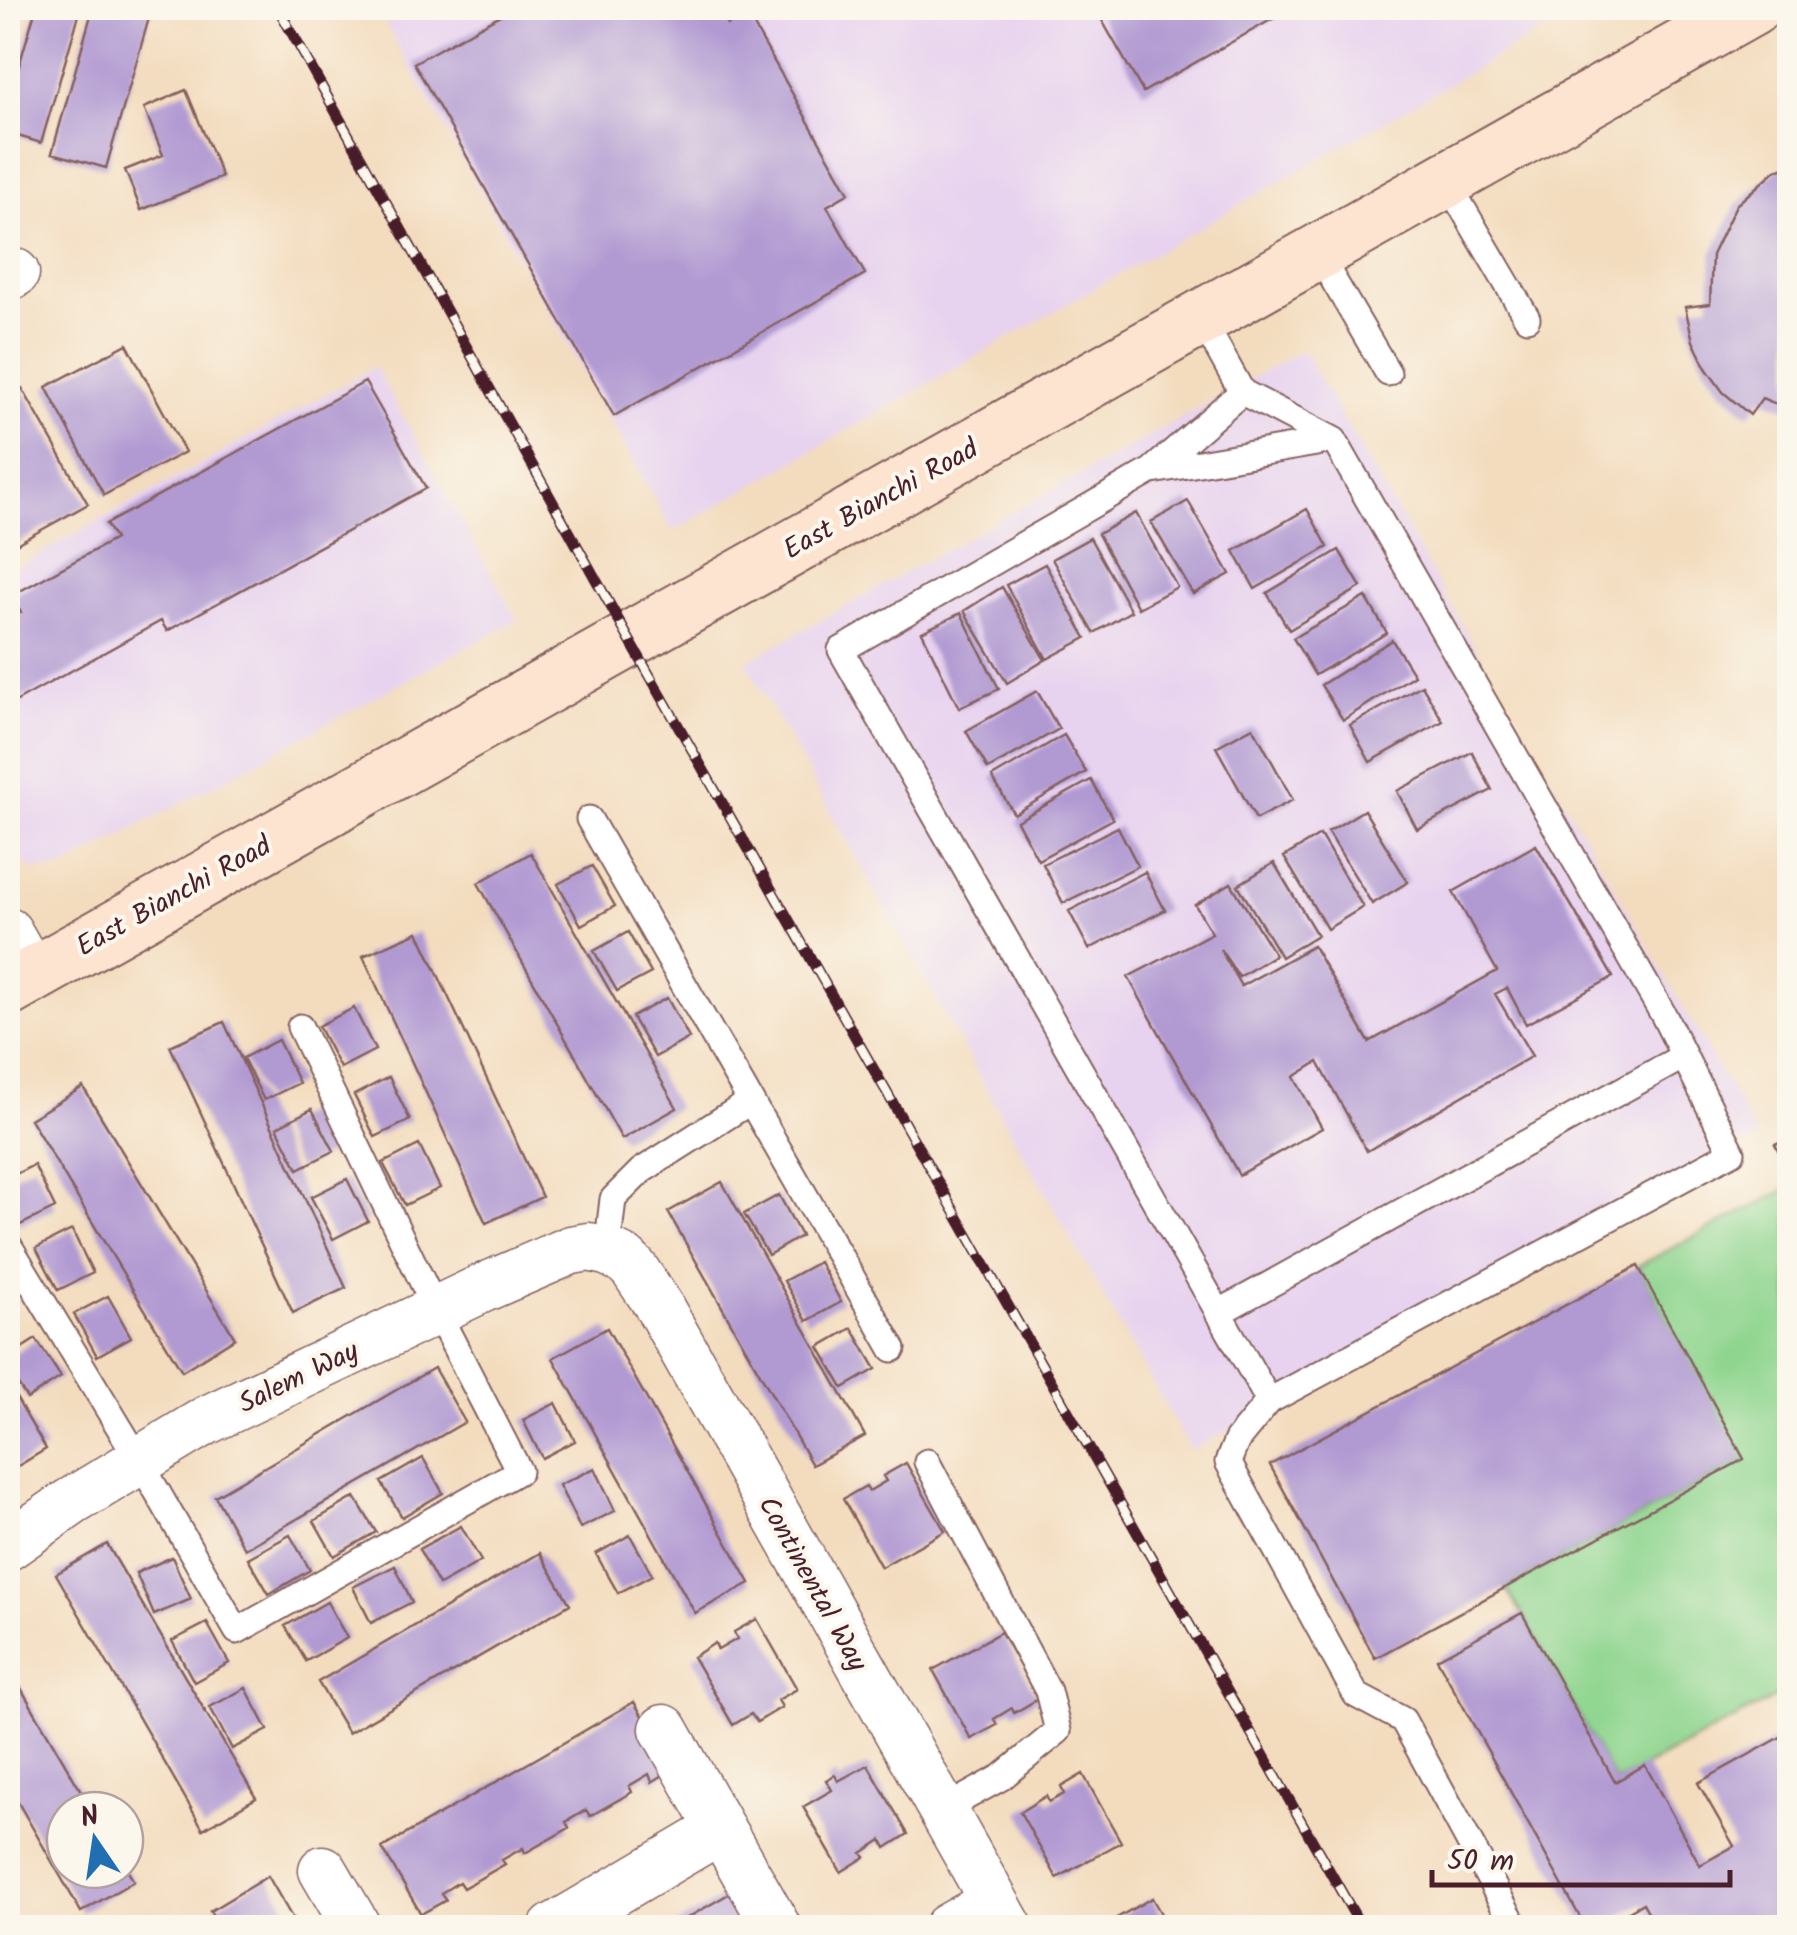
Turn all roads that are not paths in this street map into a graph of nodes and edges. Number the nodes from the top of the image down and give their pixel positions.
1 (1752, 8) edge
2 (1446, 180) junction
3 (1317, 252) junction
4 (1201, 318) junction
5 (1527, 318) dead end
6 (1388, 373) dead end
7 (1242, 392) junction
8 (1334, 440) junction
9 (1151, 471) junction
10 (589, 819) dead end
11 (16, 965) edge
12 (300, 1027) dead end
13 (1684, 1056) junction
14 (751, 1101) junction
15 (8, 1244) edge
16 (607, 1251) junction
17 (436, 1310) junction
18 (1218, 1313) junction
19 (893, 1349) dead end
20 (1268, 1401) junction
21 (139, 1460) junction
22 (927, 1462) dead end
23 (8, 1546) edge
24 (664, 1729) dead end
25 (948, 1820) junction
26 (721, 1829) junction
27 (323, 1870) dead end
28 (1001, 1915) edge
29 (357, 1928) edge
30 (553, 1928) edge
31 (777, 1928) edge
32 (948, 1928) edge
33 (1516, 1928) edge

1 - 2 street, East Bianchi Road
2 - 3 street, East Bianchi Road
2 - 5 lane
3 - 4 street, East Bianchi Road
3 - 6 lane
4 - 7 lane
4 - 11 street, East Bianchi Road
7 - 8 lane
7 - 9 lane
8 - 9 lane
8 - 13 lane
9 - 18 lane
10 - 14 lane
12 - 17 lane
13 - 18 lane
13 - 20 lane
14 - 16 lane
14 - 19 lane
15 - 21 lane
16 - 17 street, Salem Way
16 - 25 street, Continental Way
17 - 21 street, Salem Way
17 - 21 lane
18 - 20 lane
20 - 33 lane
21 - 23 street, Salem Way
22 - 25 lane
24 - 26 street
25 - 28 street, Continental Way
26 - 30 street
26 - 31 street
27 - 29 street
28 - 32 street

